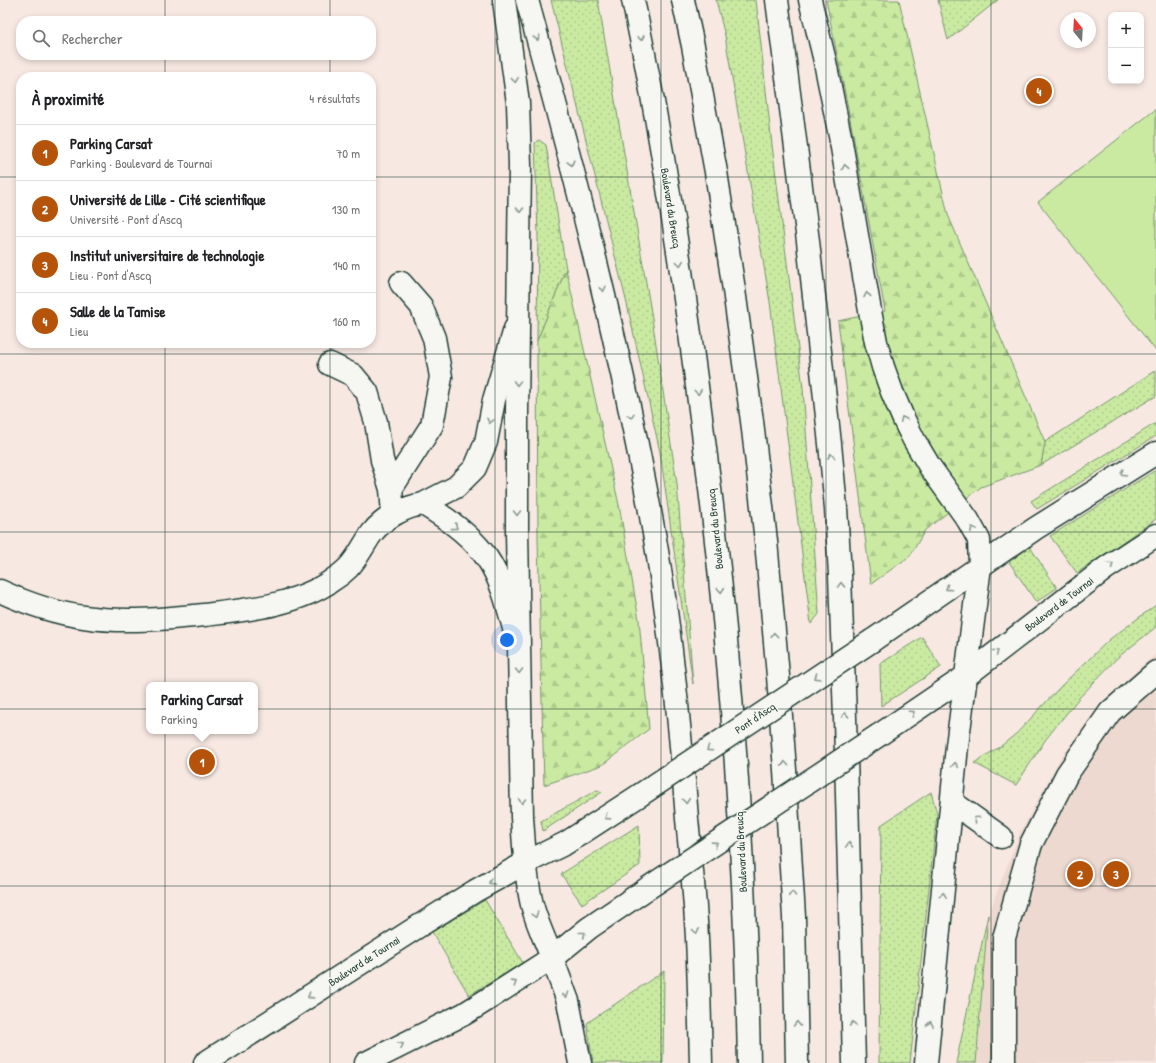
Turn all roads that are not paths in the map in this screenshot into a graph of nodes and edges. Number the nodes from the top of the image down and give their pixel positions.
1 (504, 0) edge
2 (527, 0) edge
3 (633, 0) edge
4 (683, 0) edge
5 (777, 0) edge
6 (810, 0) edge
7 (401, 283) dead end
8 (519, 316) junction
9 (330, 364) dead end
10 (1156, 453) edge
11 (391, 489) junction
12 (424, 504) junction
13 (393, 514) junction
14 (1156, 535) edge
15 (980, 566) junction
16 (0, 591) edge
17 (519, 647) junction
18 (1156, 672) edge
19 (966, 676) junction
20 (952, 802) junction
21 (1001, 837) dead end
22 (525, 863) junction
23 (552, 958) junction
24 (205, 1063) edge
25 (366, 1063) edge
26 (580, 1063) edge
27 (701, 1063) edge
28 (749, 1063) edge
29 (797, 1063) edge
30 (854, 1063) edge
31 (926, 1063) edge
32 (1004, 1063) edge

1 -> 8 main road
2 -> 27 main road
3 -> 28 main road, Boulevard du Breucq
29 -> 4 main road
30 -> 5 main road
15 -> 6 main road
7 - 11 main road
8 -> 12 main road
8 -> 17 main road
9 - 11 main road
10 -> 15 main road
11 - 13 main road
12 - 13 main road
12 -> 17 main road
13 - 16 main road
19 -> 14 main road, Boulevard de Tournai
15 - 19 main road
15 -> 22 main road, Pont d'Ascq, bridge
17 -> 22 main road
18 - 32 main road
20 -> 19 main road
23 -> 19 main road, bridge
21 -> 20 main road
31 -> 20 main road
22 -> 23 main road
22 -> 24 main road, Boulevard de Tournai
25 -> 23 main road
23 -> 26 main road

